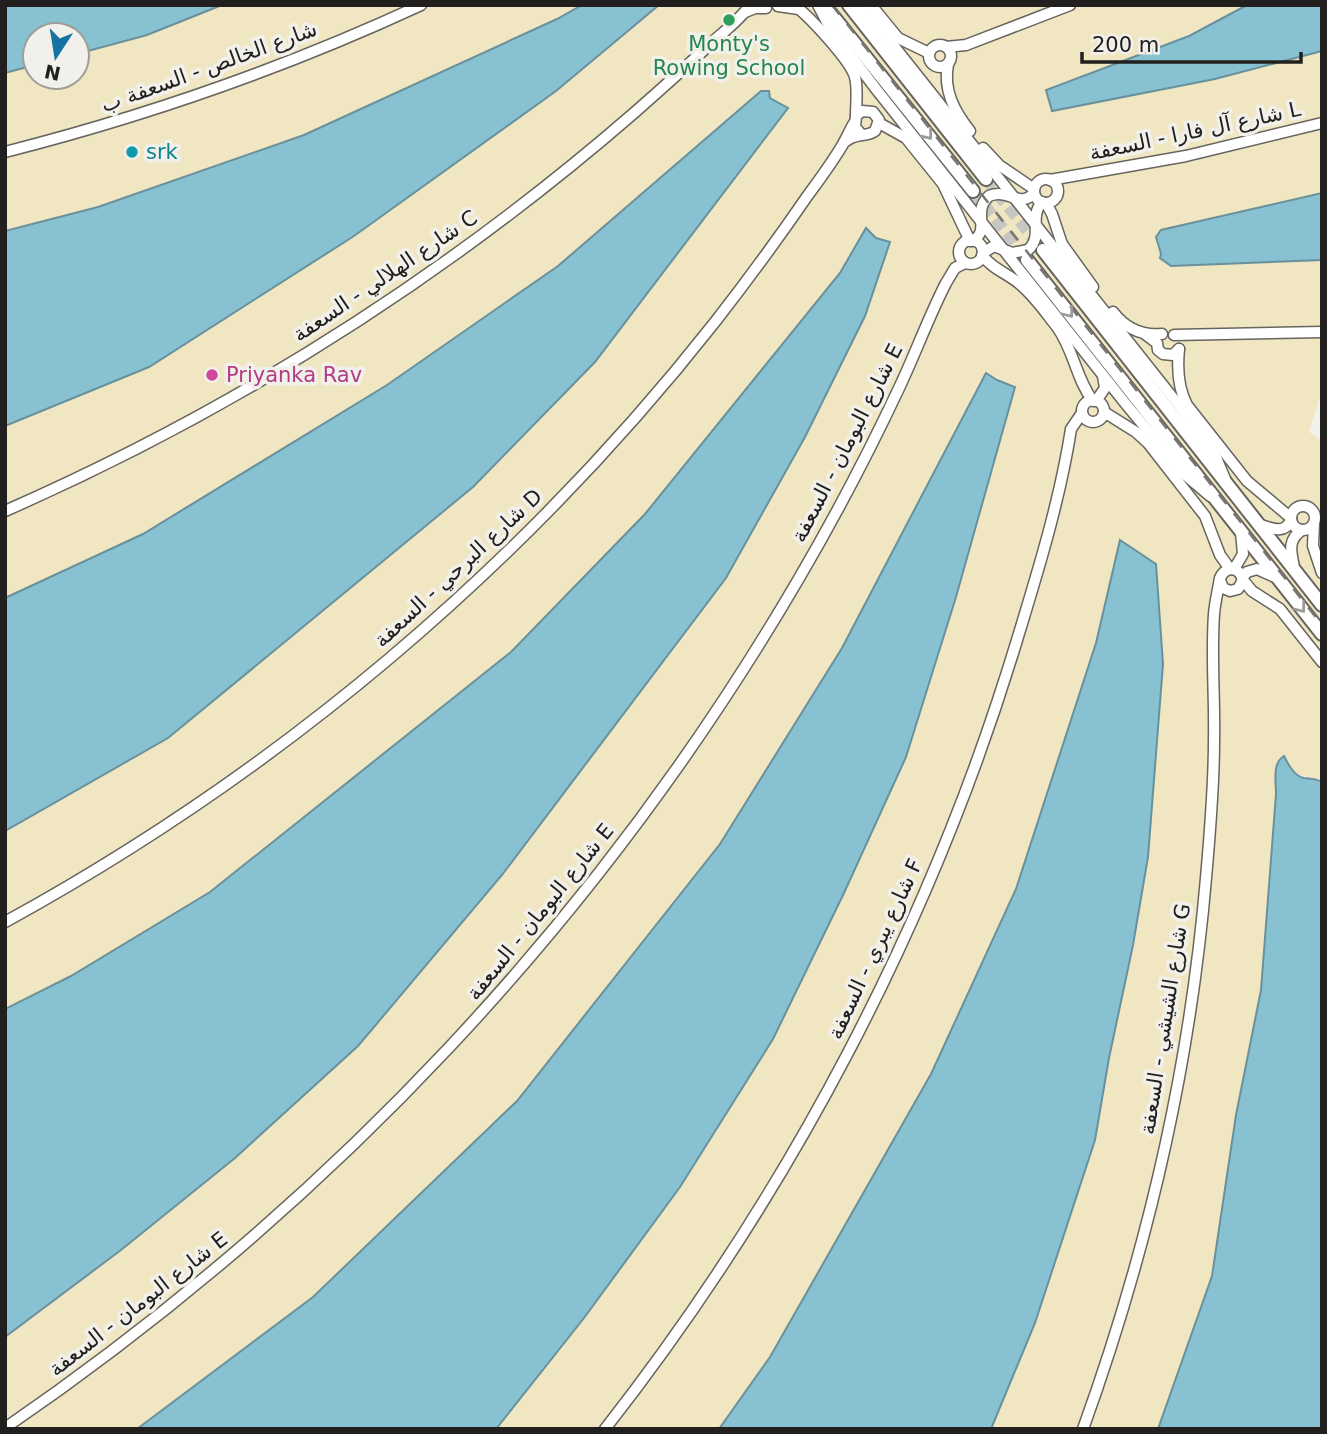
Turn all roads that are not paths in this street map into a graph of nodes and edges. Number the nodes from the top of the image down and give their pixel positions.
1 (421, 5) edge
2 (818, 5) edge
3 (824, 5) edge
4 (849, 5) edge
5 (858, 5) edge
6 (871, 5) edge
7 (1070, 5) edge
8 (778, 6) edge
9 (764, 7) edge
10 (797, 7) edge
11 (747, 9) edge
12 (966, 45) junction
13 (935, 50) junction
14 (944, 64) junction
15 (911, 66) junction
16 (927, 88) junction
17 (876, 89) junction
18 (897, 114) junction
19 (868, 119) junction
20 (1322, 124) edge
21 (845, 142) junction
22 (5, 152) edge
23 (1075, 176) junction
24 (986, 179) tunnel mouth
25 (1039, 186) junction
26 (973, 191) tunnel mouth
27 (1015, 198) junction
28 (1050, 199) junction
29 (981, 220) junction
30 (1036, 226) junction
31 (965, 244) junction
32 (1002, 248) junction
33 (1042, 250) tunnel mouth
34 (976, 258) junction
35 (1027, 260) tunnel mouth
36 (943, 288) junction
37 (1322, 332) edge
38 (1199, 334) junction
39 (1174, 335) junction
40 (1159, 341) junction
41 (1179, 348) junction
42 (1169, 356) junction
43 (1141, 358) junction
44 (1100, 370) junction
45 (1178, 370) junction
46 (1158, 379) junction
47 (1125, 403) junction
48 (1093, 410) junction
49 (1226, 483) junction
50 (1217, 501) junction
51 (1275, 504) junction
52 (1297, 508) junction
53 (5, 511) edge
54 (1318, 518) edge
55 (1291, 519) junction
56 (1261, 526) junction
57 (1303, 530) junction
58 (1241, 531) junction
59 (1313, 546) junction
60 (1220, 555) junction
61 (1294, 567) junction
62 (1232, 569) junction
63 (1322, 573) edge
64 (1220, 578) junction
65 (1242, 579) junction
66 (1278, 579) junction
67 (1232, 591) junction
68 (1260, 596) junction
69 (1216, 604) junction
70 (1322, 605) edge
71 (1322, 634) edge
72 (1322, 662) edge
73 (5, 922) edge
74 (5, 1428) edge
75 (606, 1429) edge
76 (1083, 1429) edge

1 - 22 street, شارع الخالص - السعفة ب
2 - 17 street
3 -> 26 main road
4 - 24 main road
5 - 15 street
6 - 13 street
7 - 12 street
8 - 9 street, شارع الهلالي - السعفة C
8 - 10 street, شارع الهلالي - السعفة C
9 - 11 street, شارع الهلالي - السعفة C
10 - 19 street
11 - 53 street, شارع الهلالي - السعفة C
12 - 13 street
12 - 14 street
13 - 14 street
13 - 14 street
13 - 15 street
14 - 16 street
14 - 25 street
15 - 16 street
16 - 27 street
17 - 18 street
17 - 19 street, شارع البرحي - السعفة D
18 - 19 street
18 - 29 street
19 - 21 street, شارع البرحي - السعفة D
19 - 21 street, شارع البرحي - السعفة D
19 - 31 street
20 - 23 street, شارع آل فارا - السعفة L
21 - 73 street, شارع البرحي - السعفة D
23 - 25 street, شارع آل فارا - السعفة L
23 - 28 street, شارع آل فارا - السعفة L
25 - 27 street
25 - 28 street
25 - 28 street
27 - 29 street
27 - 30 street
28 - 30 street
28 - 40 street
29 - 31 street, شارع البومان - السعفة E
29 - 32 street
30 - 32 street
30 - 43 street
31 - 34 street
31 - 34 street
31 - 36 street, شارع البومان - السعفة E
32 - 34 street
32 - 44 street
33 - 49 main road
34 - 36 street, شارع البومان - السعفة E
34 - 48 street
35 -> 50 main road
36 - 74 street, شارع البومان - السعفة E
37 - 38 street
38 - 39 street
38 - 41 street
39 - 40 street
39 - 41 street
40 - 42 street
40 - 43 street
41 - 42 street
41 - 45 street
42 - 45 street
42 - 46 street
43 - 46 street
44 - 47 street
44 - 48 street
45 - 51 street
46 - 49 street
47 - 48 street
47 - 50 street
48 - 60 street
48 - 75 street, شارع يبري - السعفة F
49 - 56 main road
50 - 58 main road
51 - 52 street
51 - 55 street
52 - 54 street
52 - 55 street
54 - 57 street
54 - 59 street
55 - 56 street
55 - 57 street
56 - 61 main road
57 - 59 street
57 - 61 street
58 - 62 street
58 - 66 main road
59 - 63 street
60 - 62 street
60 - 64 street, شارع الشيشي - السعفة G
61 - 70 main road
62 - 64 street
62 - 65 street
64 - 67 street
64 - 69 street, شارع الشيشي - السعفة G
65 - 66 street
65 - 67 street
65 - 68 street
66 -> 71 main road
67 - 68 street
67 - 69 street
68 - 72 street
69 - 76 street, شارع الشيشي - السعفة G

